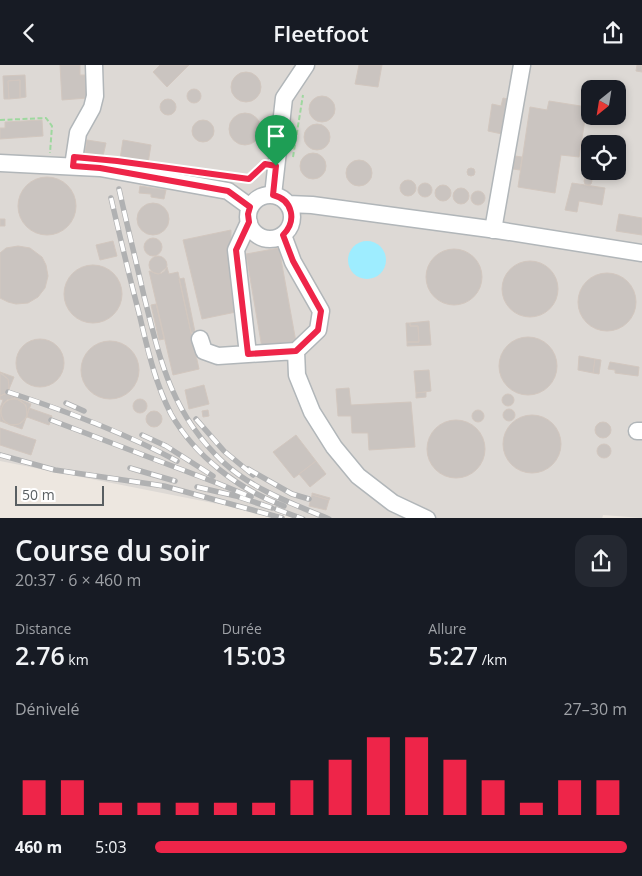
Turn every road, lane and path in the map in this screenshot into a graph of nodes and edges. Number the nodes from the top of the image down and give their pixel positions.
1 (94, 65) edge
2 (306, 65) edge
3 (522, 65) edge
4 (304, 91) dead end
5 (0, 121) edge
6 (50, 155) dead end
7 (292, 159) dead end
8 (0, 163) edge
9 (73, 166) junction
10 (276, 166) junction
11 (230, 177) dead end
12 (273, 195) junction
13 (288, 204) junction
14 (250, 214) junction
15 (493, 230) junction
16 (283, 235) junction
17 (642, 253) edge
18 (200, 339) dead end
19 (296, 351) junction
20 (248, 354) junction
21 (425, 518) edge

1 - 9 lane
2 - 10 lane
3 - 15 lane
4 - 7 path
5 - 6 path
8 - 9 lane
9 - 14 lane
10 - 11 path
10 - 12 lane
12 - 13 lane
12 - 14 lane
13 - 15 lane
13 - 16 lane
14 - 16 lane
14 - 20 lane
15 - 17 lane
16 - 19 lane
18 - 20 lane
19 - 20 lane
19 - 21 lane

